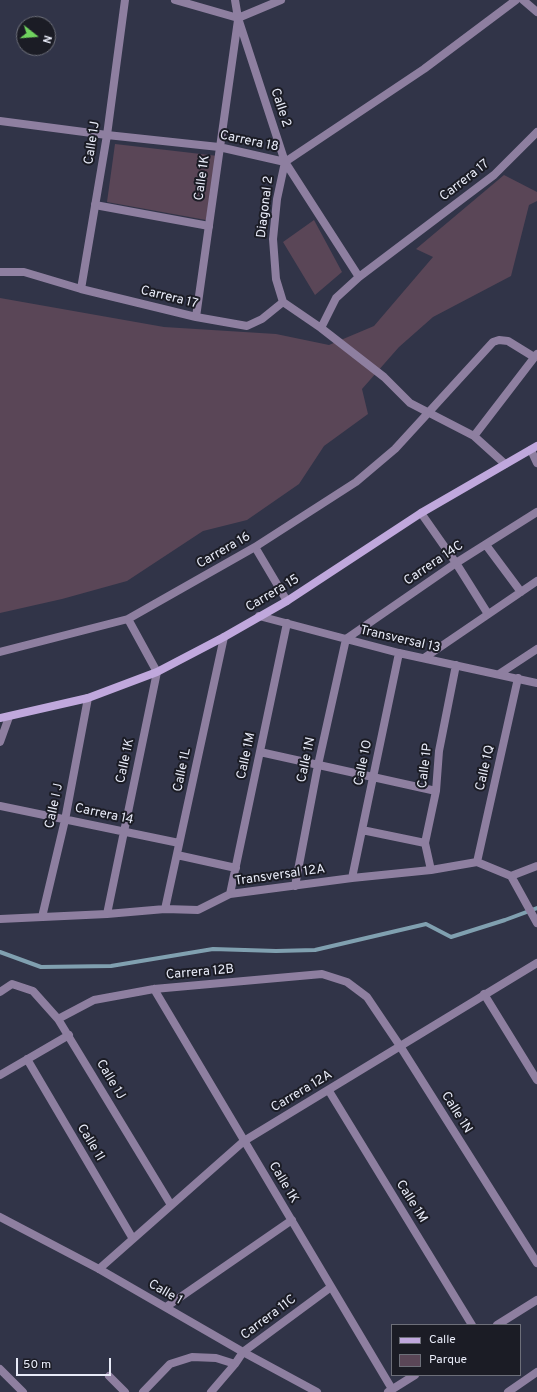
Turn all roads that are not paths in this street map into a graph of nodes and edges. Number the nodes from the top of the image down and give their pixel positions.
1 (124, 0) edge
2 (175, 0) edge
3 (235, 0) edge
4 (281, 0) edge
5 (516, 0) edge
6 (523, 0) edge
7 (537, 12) edge
8 (238, 18) junction
9 (0, 121) edge
10 (537, 132) edge
11 (107, 134) junction
12 (219, 147) junction
13 (285, 162) junction
14 (95, 205) junction
15 (209, 226) junction
16 (0, 272) edge
17 (359, 277) junction
18 (81, 289) junction
19 (283, 302) junction
20 (196, 317) junction
21 (321, 328) junction
22 (536, 356) edge
23 (428, 412) junction
24 (474, 436) junction
25 (534, 448) edge
26 (537, 463) edge
27 (505, 464) junction
28 (537, 512) edge
29 (421, 513) junction
30 (486, 545) junction
31 (254, 548) junction
32 (456, 564) junction
33 (537, 581) edge
34 (521, 592) junction
35 (287, 601) junction
36 (488, 614) junction
37 (259, 616) junction
38 (128, 619) junction
39 (287, 623) junction
40 (224, 637) junction
41 (346, 639) junction
42 (537, 648) edge
43 (0, 652) edge
44 (399, 653) junction
45 (424, 658) junction
46 (456, 665) junction
47 (157, 672) junction
48 (499, 674) junction
49 (518, 678) junction
50 (537, 683) edge
51 (88, 698) junction
52 (4, 718) edge
53 (0, 742) edge
54 (260, 752) junction
55 (318, 765) junction
56 (373, 777) junction
57 (436, 791) junction
58 (0, 806) edge
59 (64, 820) junction
60 (362, 830) junction
61 (124, 832) junction
62 (179, 843) junction
63 (425, 843) junction
64 (177, 856) junction
65 (476, 862) junction
66 (537, 866) edge
67 (236, 868) junction
68 (431, 870) junction
69 (511, 876) junction
70 (352, 878) junction
71 (295, 886) junction
72 (230, 894) junction
73 (165, 909) junction
74 (107, 914) junction
75 (42, 917) junction
76 (0, 919) edge
77 (537, 923) edge
78 (537, 963) edge
79 (348, 982) joint
80 (154, 989) junction
81 (0, 992) edge
82 (484, 994) junction
83 (58, 1019) junction
84 (69, 1034) junction
85 (400, 1046) junction
86 (27, 1059) junction
87 (0, 1075) edge
88 (537, 1080) edge
89 (328, 1091) junction
90 (244, 1141) junction
91 (171, 1205) junction
92 (0, 1217) edge
93 (292, 1220) junction
94 (133, 1239) junction
95 (537, 1263) edge
96 (99, 1269) junction
97 (331, 1286) junction
98 (537, 1300) edge
99 (166, 1307) junction
100 (471, 1324) edge
101 (499, 1324) edge
102 (243, 1352) junction
103 (235, 1364) junction
104 (0, 1369) edge
105 (537, 1372) edge
106 (109, 1376) dead end
107 (413, 1376) edge
108 (307, 1390) edge
109 (390, 1391) edge
110 (23, 1392) edge
111 (125, 1392) edge
112 (144, 1392) edge
113 (211, 1392) edge
114 (317, 1392) edge
115 (508, 1392) edge

1 - 11 street, Calle 1J
2 - 8 street
3 - 8 street, Calle 2
4 - 8 street
5 - 13 street, Carrera 18
6 - 7 street
8 - 12 street, Calle 1K
8 - 13 street, Calle 2
9 - 11 street, Carrera 18
10 - 17 street, Carrera 17
11 - 12 street, Carrera 18
11 - 14 street, Calle 1J
12 - 13 street, Carrera 18
12 - 15 street, Calle 1K
13 - 17 street, Calle 2
13 - 19 street, Diagonal 2
14 - 15 street
14 - 18 street, Calle 1J
15 - 20 street, Calle 1K
16 - 18 street, Carrera 17
17 - 21 street, Carrera 17
18 - 20 street, Carrera 17
19 - 20 street, Carrera 17
19 - 21 street
21 - 23 street
22 - 23 street, Carrera 16
22 - 24 street
23 - 24 street
23 - 31 street, Carrera 16
24 - 27 street
25 - 26 street
25 - 27 main road, Carrera 15
27 - 29 main road, Carrera 15
28 - 30 street, Carrera 14C
29 - 32 street
29 - 35 main road, Carrera 15
30 - 32 street, Carrera 14C
30 - 34 street
31 - 35 street
31 - 38 street, Carrera 16
32 - 36 street
32 - 41 street, Carrera 14C
33 - 34 street
34 - 36 street
35 - 37 main road, Carrera 15
36 - 45 street
37 - 39 street, Transversal 13
37 - 40 main road, Carrera 15
38 - 43 street, Carrera 16
38 - 47 street
39 - 41 street, Transversal 13
39 - 54 street, Calle 1M
40 - 47 main road, Carrera 15
40 - 62 street, Calle 1L
41 - 44 street, Transversal 13
41 - 55 street, Calle 1N
42 - 48 street
44 - 45 street, Transversal 13
44 - 56 street, Calle 1O
45 - 46 street, Transversal 13
46 - 48 street, Transversal 13
46 - 57 street, Calle 1P
47 - 51 main road, Carrera 15
47 - 61 street, Calle 1K
48 - 49 street, Transversal 13
49 - 50 street, Transversal 13
49 - 65 street, Calle 1Q
51 - 52 main road, Carrera 15
51 - 59 street, Calle I J
52 - 53 street
54 - 55 street
54 - 67 street, Calle 1M
55 - 56 street
55 - 71 street, Calle 1N
56 - 57 street
56 - 60 street, Calle 1O
57 - 63 street, Calle 1P
58 - 59 street, Carrera 14
59 - 61 street, Carrera 14
59 - 75 street, Calle I J
60 - 63 street
60 - 70 street, Calle 1O
61 - 62 street, Carrera 14
61 - 74 street, Calle 1K
62 - 64 street, Calle 1L
63 - 68 street, Calle 1P
64 - 67 street
64 - 73 street, Calle 1L
65 - 68 street, Transversal 12A
65 - 69 street
66 - 69 street
67 - 72 street, Calle 1M
68 - 70 street, Transversal 12A
69 - 77 street
70 - 71 street, Transversal 12A
71 - 72 street, Transversal 12A
72 - 73 street, Transversal 12A
73 - 74 street, Transversal 12A
74 - 75 street, Transversal 12A
75 - 76 street, Transversal 12A
78 - 82 street, Carrera 12A
79 - 80 street, Carrera 12B
79 - 85 street, Calle 1N
80 - 83 street, Carrera 12B
80 - 90 street, Calle 1K
81 - 83 street, Calle 1J
82 - 85 street, Carrera 12A
82 - 88 street
83 - 84 street, Calle 1J
84 - 86 street
84 - 91 street, Calle 1J
85 - 89 street, Carrera 12A
85 - 95 street, Calle 1N
86 - 87 street
86 - 94 street, Calle 1I
89 - 90 street, Carrera 12A
89 - 100 street, Calle 1M
90 - 91 street, Carrera 12A
90 - 93 street, Calle 1K
91 - 94 street, Carrera 12A
92 - 96 street, Calle 1
93 - 97 street, Calle 1K
93 - 99 street
94 - 96 street, Carrera 12A
96 - 99 street, Calle 1
97 - 102 street, Carrera 11C
97 - 109 street, Calle 1K
98 - 101 street
99 - 102 street, Calle 1
102 - 103 street, Carrera 11C
102 - 108 street, Calle 1
103 - 112 street
103 - 113 street, Carrera 11C
104 - 110 street
105 - 115 street
106 - 111 street
107 - 109 street
108 - 114 street, Calle 1

